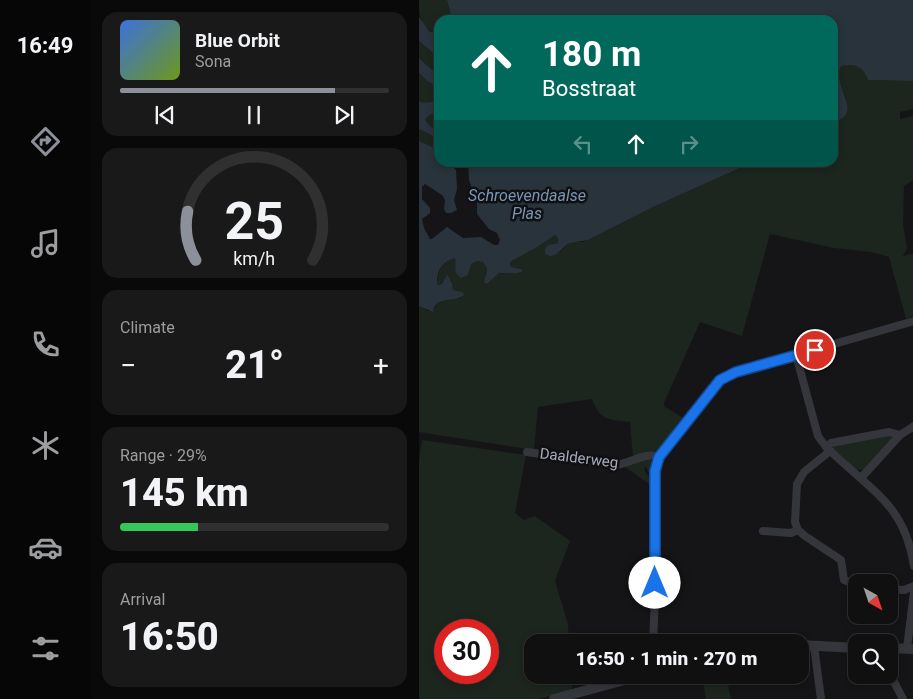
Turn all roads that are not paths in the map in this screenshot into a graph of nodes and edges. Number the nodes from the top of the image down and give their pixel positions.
1 (913, 321) edge
2 (796, 355) junction
3 (913, 426) edge
4 (900, 435) junction
5 (828, 449) junction
6 (527, 452) dead end
7 (659, 457) junction
8 (861, 478) junction
9 (798, 530) junction
10 (763, 531) dead end
11 (913, 566) edge
12 (848, 582) edge
13 (913, 586) edge
14 (898, 590) edge
15 (913, 592) edge
16 (653, 634) edge
17 (809, 646) edge
18 (814, 646) junction
19 (848, 648) edge
20 (910, 648) edge
21 (610, 684) edge
22 (895, 684) edge
23 (554, 699) edge
24 (821, 699) edge
25 (903, 699) edge

1 - 2 street
2 - 5 street
2 - 7 street
3 - 4 street
4 - 5 street
4 - 8 street
5 - 8 street
5 - 9 street
6 - 7 street, Daalderweg
7 - 16 street
8 - 11 street
9 - 10 street
9 - 12 street
13 - 14 street
15 - 20 street
17 - 18 street
18 - 19 street
18 - 24 street
21 - 23 street
22 - 25 street

